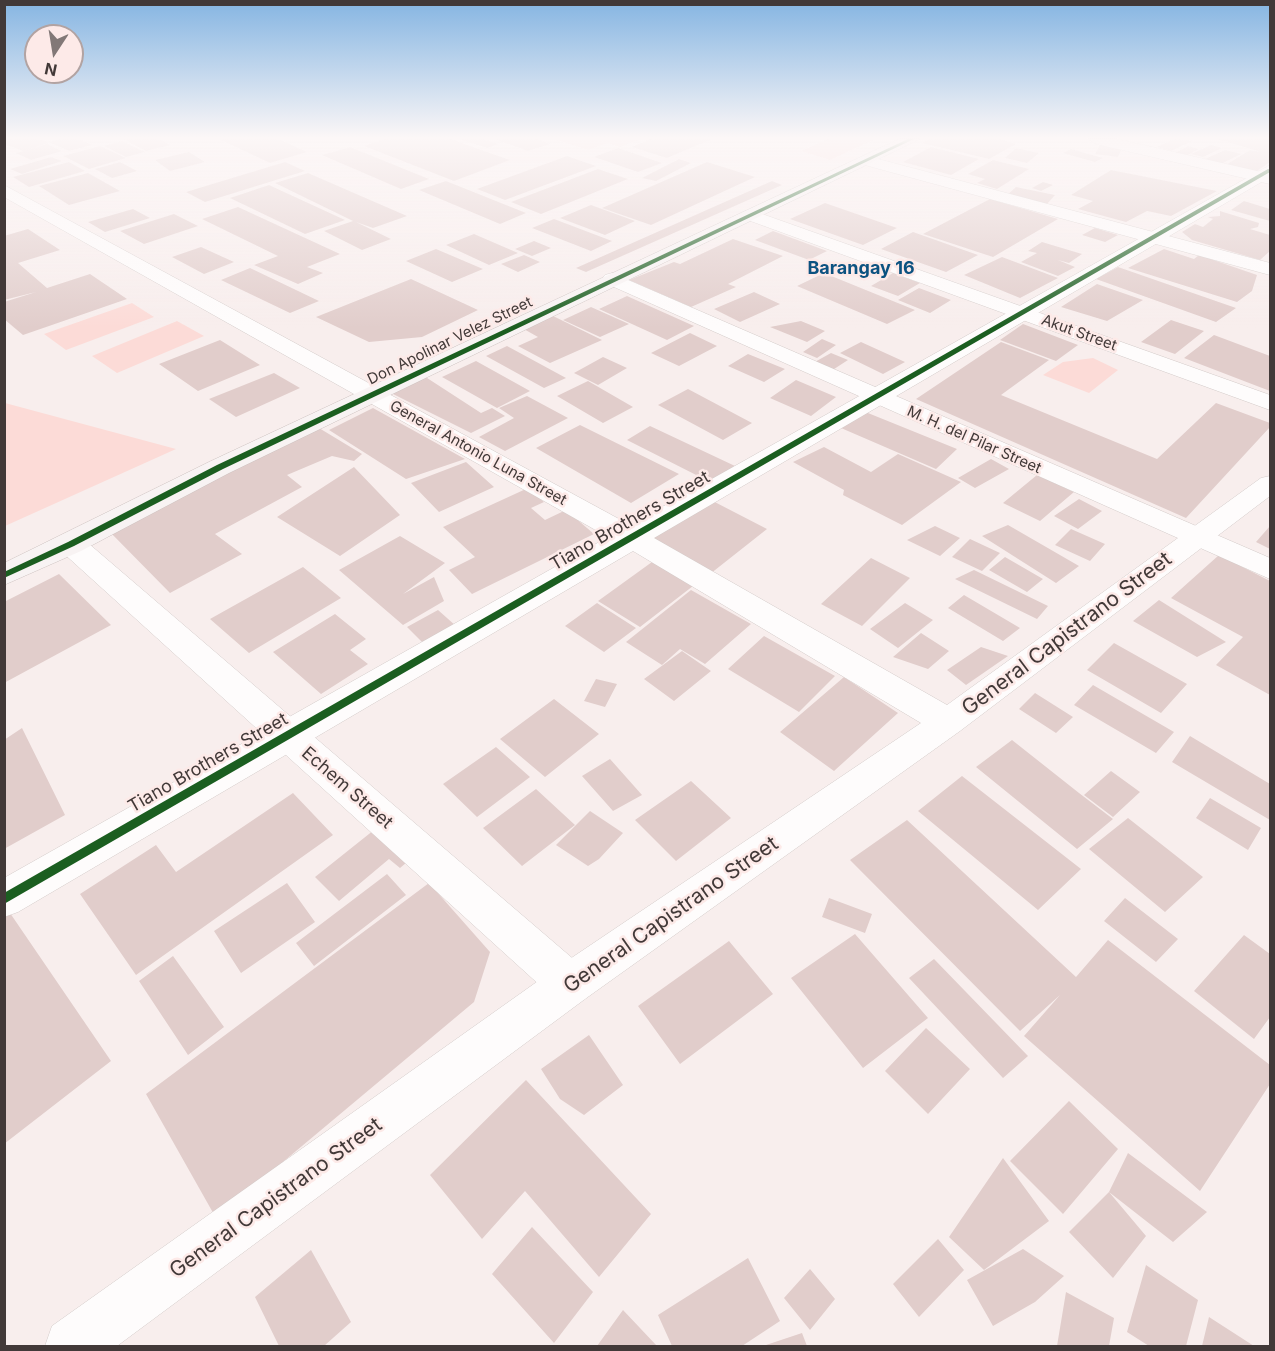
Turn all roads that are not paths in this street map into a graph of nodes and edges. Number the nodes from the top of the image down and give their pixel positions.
1 (26, 202) edge
2 (779, 202) edge
3 (1023, 202) edge
4 (1218, 202) edge
5 (751, 215) junction
6 (1155, 237) junction
7 (1270, 269) edge
8 (612, 279) junction
9 (1023, 313) junction
10 (372, 395) junction
11 (877, 397) junction
12 (1270, 403) edge
13 (1270, 484) edge
14 (1198, 537) junction
15 (632, 538) junction
16 (71, 544) junction
17 (1270, 569) edge
18 (4, 575) edge
19 (948, 722) junction
20 (288, 736) junction
21 (4, 899) edge
22 (570, 984) junction
23 (72, 1347) edge

1 - 10 street, General Antonio Luna Street
2 - 5 main road, Don Apolinar Velez Street
3 - 6 street
4 - 6 street, Tiano Brothers Street
5 - 8 main road, Don Apolinar Velez Street
5 - 9 street, Akut Street
6 - 7 street
6 - 9 street, Tiano Brothers Street
8 - 10 main road, Don Apolinar Velez Street
8 - 11 street, M. H. del Pilar Street
9 - 11 street, Tiano Brothers Street
9 - 12 street, Akut Street
10 - 15 street, General Antonio Luna Street
10 - 16 main road, Don Apolinar Velez Street
11 - 14 street, M. H. del Pilar Street
11 - 15 street, Tiano Brothers Street
13 - 14 street, General Capistrano Street
14 - 17 street, M. H. del Pilar Street
14 - 19 street, General Capistrano Street
15 - 19 street, General Antonio Luna Street
15 - 20 street, Tiano Brothers Street
16 - 18 main road, Don Apolinar Velez Street
16 - 20 street, Echem Street
19 - 22 street, General Capistrano Street
20 - 21 street, Tiano Brothers Street
20 - 22 street, Echem Street
22 - 23 street, General Capistrano Street

